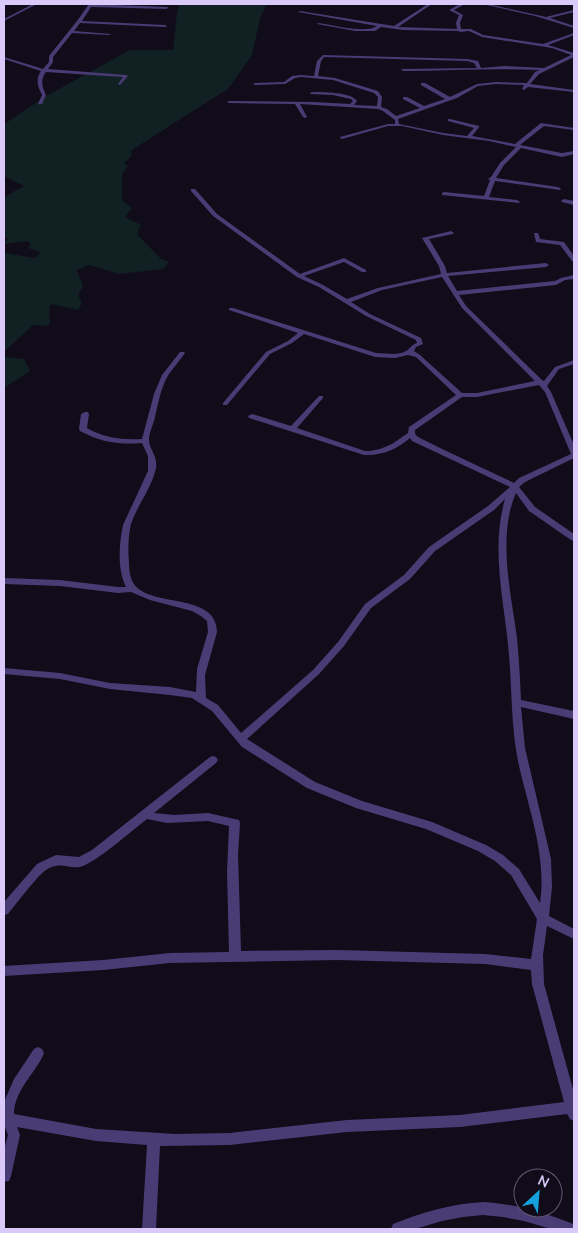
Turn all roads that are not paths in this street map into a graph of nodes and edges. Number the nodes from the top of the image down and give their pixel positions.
1 (35, 4) edge
2 (430, 4) edge
3 (463, 4) edge
4 (484, 4) edge
5 (90, 5) edge
6 (168, 8) dead end
7 (574, 11) edge
8 (300, 12) dead end
9 (546, 18) junction
10 (4, 20) edge
11 (81, 20) junction
12 (166, 20) dead end
13 (319, 24) dead end
14 (381, 25) junction
15 (165, 26) dead end
16 (395, 27) junction
17 (574, 27) edge
18 (423, 30) junction
19 (460, 31) junction
20 (71, 32) junction
21 (109, 34) dead end
22 (574, 34) edge
23 (422, 37) dead end
24 (544, 45) junction
25 (574, 54) edge
26 (4, 58) edge
27 (479, 69) junction
28 (544, 69) junction
29 (43, 70) junction
30 (403, 70) dead end
31 (316, 77) junction
32 (120, 84) dead end
33 (255, 84) dead end
34 (423, 84) dead end
35 (526, 86) junction
36 (574, 91) edge
37 (312, 93) dead end
38 (279, 94) dead end
39 (405, 98) dead end
40 (449, 99) junction
41 (229, 102) dead end
42 (40, 103) dead end
43 (279, 103) junction
44 (296, 103) junction
45 (350, 107) junction
46 (379, 108) junction
47 (424, 108) junction
48 (281, 109) dead end
49 (305, 117) dead end
50 (396, 118) junction
51 (450, 120) dead end
52 (397, 124) junction
53 (574, 129) edge
54 (342, 138) dead end
55 (468, 138) junction
56 (517, 147) junction
57 (574, 154) edge
58 (492, 179) junction
59 (558, 189) dead end
60 (193, 190) dead end
61 (444, 194) dead end
62 (486, 198) junction
63 (564, 201) dead end
64 (517, 202) dead end
65 (574, 203) edge
66 (451, 233) dead end
67 (536, 234) dead end
68 (574, 260) edge
69 (546, 266) dead end
70 (364, 271) dead end
71 (444, 275) junction
72 (299, 276) junction
73 (574, 277) edge
74 (456, 293) junction
75 (347, 301) junction
76 (231, 309) dead end
77 (303, 332) junction
78 (182, 353) dead end
79 (409, 353) junction
80 (574, 362) edge
81 (542, 384) junction
82 (460, 395) junction
83 (321, 397) dead end
84 (225, 404) dead end
85 (86, 414) dead end
86 (252, 416) dead end
87 (293, 428) junction
88 (411, 434) junction
89 (145, 441) junction
90 (572, 441) edge
91 (574, 454) edge
92 (514, 486) junction
93 (574, 538) edge
94 (4, 582) edge
95 (133, 590) junction
96 (4, 672) edge
97 (202, 701) junction
98 (516, 702) junction
99 (574, 715) edge
100 (241, 739) junction
101 (213, 760) dead end
102 (145, 814) junction
103 (4, 910) edge
104 (543, 919) junction
105 (574, 934) edge
106 (244, 957) junction
107 (535, 965) junction
108 (4, 971) edge
109 (38, 1053) dead end
110 (573, 1111) edge
111 (6, 1118) edge
112 (154, 1139) junction
113 (4, 1176) edge
114 (149, 1229) edge
115 (398, 1229) edge
116 (568, 1229) edge

1 - 10 street
2 - 16 street
3 - 19 street
4 - 9 street
5 - 6 street
5 - 11 street
7 - 9 street
8 - 14 street
9 - 17 street
11 - 12 street
11 - 15 street
11 - 20 street
13 - 14 street
14 - 16 street
16 - 18 street
18 - 19 street
18 - 23 street
19 - 24 street
20 - 21 street
20 - 29 street
22 - 24 street
24 - 25 street
25 - 28 street
26 - 29 street
27 - 28 street
27 - 30 street
27 - 31 street
28 - 35 street
29 - 32 street
29 - 42 street
31 - 33 street
31 - 46 street
34 - 40 street
35 - 36 street
35 - 40 street
37 - 45 street
38 - 43 street
39 - 47 street
40 - 47 street
41 - 43 street
43 - 44 street
43 - 48 street
44 - 45 street
44 - 49 street
45 - 46 street
46 - 50 street
47 - 50 street
50 - 52 street
51 - 55 street
52 - 54 street
52 - 55 street
53 - 56 street
55 - 56 street
56 - 57 street
56 - 58 street
58 - 59 street
58 - 62 street
60 - 72 street
61 - 62 street
62 - 64 street
63 - 65 street
66 - 71 street
67 - 68 street
69 - 71 street
70 - 72 street
71 - 74 street
71 - 75 street
72 - 75 street
73 - 74 street
74 - 81 street
75 - 79 street
76 - 77 street
77 - 79 street
77 - 84 street
78 - 89 street
79 - 82 street
80 - 81 street
81 - 82 street
81 - 90 street
82 - 88 street
83 - 87 street
85 - 89 street
86 - 87 street
87 - 88 street
88 - 92 street
89 - 95 street
90 - 91 street
91 - 92 street
92 - 93 street
92 - 98 street
92 - 100 street
94 - 95 street
95 - 97 street
96 - 97 street
97 - 100 street
98 - 99 street
98 - 104 street
100 - 104 street
101 - 102 street
102 - 103 street
102 - 106 street
104 - 105 street
104 - 107 street
106 - 107 street
106 - 108 street
107 - 110 street
109 - 111 street
110 - 112 street
111 - 112 street
111 - 113 street
112 - 114 street
115 - 116 street

